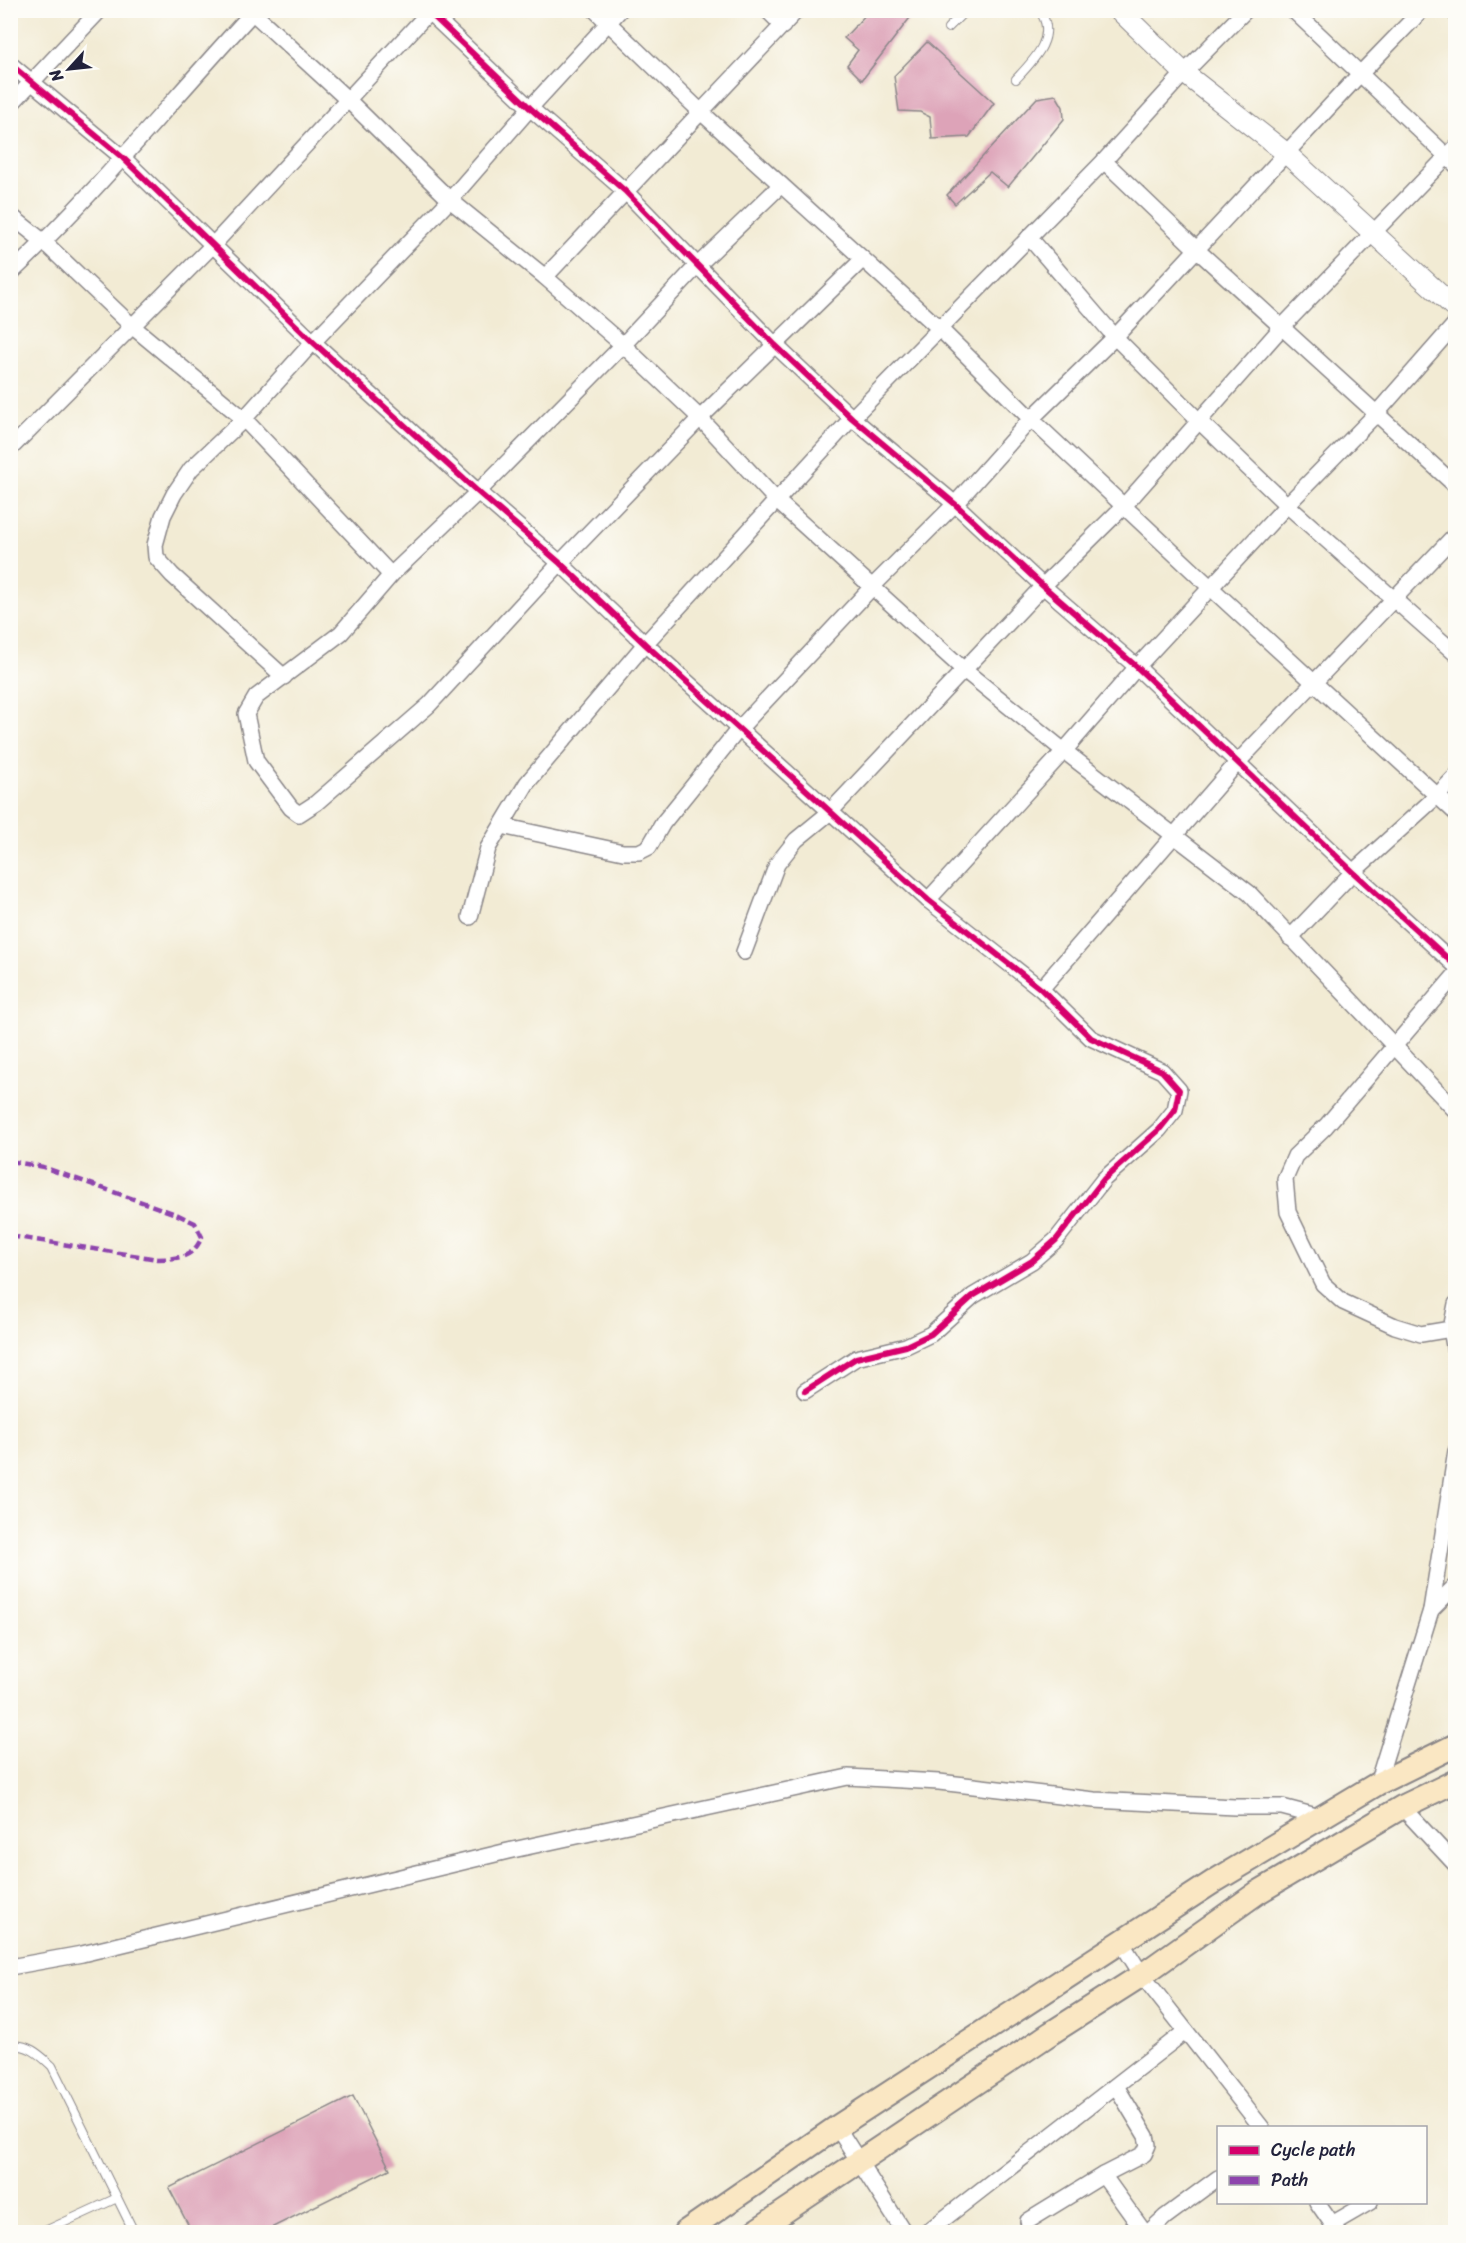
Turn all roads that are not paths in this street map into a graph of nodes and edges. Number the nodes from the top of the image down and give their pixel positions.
1 (100, 10) edge
2 (595, 10) edge
3 (621, 10) edge
4 (766, 10) edge
5 (797, 10) edge
6 (966, 10) edge
7 (1039, 10) edge
8 (1119, 10) edge
9 (1246, 10) edge
10 (1293, 10) edge
11 (1422, 10) edge
12 (1452, 10) edge
13 (253, 11) edge
14 (429, 11) edge
15 (1455, 14) edge
16 (609, 23) junction
17 (783, 26) junction
18 (948, 28) dead end
19 (10, 64) edge
20 (1184, 73) junction
21 (1359, 75) junction
22 (1016, 79) dead end
23 (32, 81) junction
24 (348, 100) junction
25 (10, 105) edge
26 (530, 108) junction
27 (701, 112) junction
28 (1286, 153) junction
29 (1452, 156) edge
30 (123, 158) junction
31 (1104, 160) junction
32 (781, 185) junction
33 (625, 191) junction
34 (450, 200) junction
35 (10, 215) edge
36 (1372, 232) junction
37 (1029, 237) junction
38 (44, 242) junction
39 (213, 245) junction
40 (1197, 250) junction
41 (863, 259) junction
42 (697, 266) junction
43 (10, 274) edge
44 (545, 277) junction
45 (1455, 309) edge
46 (1455, 323) edge
47 (132, 326) junction
48 (1282, 327) junction
49 (939, 328) junction
50 (1115, 337) junction
51 (312, 342) junction
52 (623, 345) junction
53 (775, 345) junction
54 (1376, 414) junction
55 (700, 418) junction
56 (852, 418) junction
57 (1031, 418) junction
58 (244, 419) junction
59 (1198, 420) junction
60 (10, 450) edge
61 (1455, 486) edge
62 (478, 492) junction
63 (777, 501) junction
64 (955, 504) junction
65 (1287, 505) junction
66 (1124, 506) junction
67 (1455, 534) edge
68 (560, 563) junction
69 (391, 576) junction
70 (873, 586) junction
71 (1043, 586) junction
72 (1211, 588) junction
73 (1395, 599) junction
74 (645, 644) junction
75 (1455, 654) edge
76 (1137, 667) junction
77 (964, 670) junction
78 (284, 677) junction
79 (1315, 683) junction
80 (738, 730) junction
81 (1064, 752) junction
82 (1237, 763) junction
83 (1455, 776) edge
84 (1437, 796) junction
85 (829, 813) junction
86 (1455, 813) edge
87 (502, 826) junction
88 (1174, 836) junction
89 (1353, 872) junction
90 (928, 900) junction
91 (470, 917) dead end
92 (1290, 938) junction
93 (744, 952) dead end
94 (1455, 966) edge
95 (1455, 974) edge
96 (1041, 989) junction
97 (1393, 1045) junction
98 (1455, 1111) edge
99 (1455, 1304) edge
100 (1451, 1329) junction
101 (1455, 1357) edge
102 (805, 1391) dead end
103 (1455, 1451) edge
104 (1455, 1585) edge
105 (1431, 1610) junction
106 (1455, 1745) edge
107 (1455, 1781) edge
108 (1377, 1784) junction
109 (1402, 1807) junction
110 (1320, 1817) junction
111 (1455, 1865) edge
112 (1121, 1942) junction
113 (10, 1967) edge
114 (1142, 1975) junction
115 (1186, 2031) junction
116 (10, 2046) edge
117 (1116, 2086) junction
118 (1261, 2126) edge
119 (837, 2127) junction
120 (859, 2161) junction
121 (1103, 2175) junction
122 (1217, 2179) edge
123 (117, 2198) junction
124 (1318, 2204) edge
125 (1367, 2204) edge
126 (1028, 2221) dead end
127 (1335, 2228) edge
128 (43, 2232) edge
129 (134, 2232) edge
130 (685, 2232) edge
131 (754, 2232) edge
132 (903, 2232) edge
133 (927, 2232) edge
134 (1147, 2232) edge

1 - 23 street
2 - 16 street
3 - 16 street
4 - 17 street
5 - 17 street
6 - 18 lane
7 - 22 lane
8 - 20 street
9 - 20 street
10 - 21 street
11 - 21 street
12 - 15 street
13 - 24 street
13 - 30 street
14 - 24 street
14 - 26 street
16 - 26 street
16 - 27 street
17 - 27 street
19 - 23 street
20 - 28 street
20 - 31 street
21 - 28 street
21 - 29 street
23 - 25 street
23 - 30 street
24 - 34 street
24 - 39 street
26 - 33 street
26 - 34 street
27 - 32 street
27 - 33 street
28 - 36 street
28 - 40 street
29 - 36 street
30 - 38 street
30 - 39 street
31 - 37 street
31 - 40 street
32 - 41 street
32 - 42 street
33 - 42 street
33 - 44 street
34 - 44 street
34 - 51 street
35 - 38 street
36 - 45 street
36 - 48 street
37 - 49 street
37 - 50 street
38 - 43 street
38 - 47 street
39 - 47 street
39 - 51 street
40 - 48 street
40 - 50 street
41 - 49 street
41 - 53 street
42 - 52 street
42 - 53 street
44 - 52 street
46 - 54 street
47 - 58 street
47 - 60 street
48 - 54 street
48 - 59 street
49 - 56 street
49 - 57 street
50 - 57 street
50 - 59 street
51 - 58 street
51 - 62 street
52 - 55 street
52 - 62 street
53 - 55 street
53 - 56 street
54 - 61 street
54 - 65 street
55 - 63 street
55 - 68 street
56 - 63 street
56 - 64 street
57 - 64 street
57 - 66 street
58 - 69 street
58 - 78 street
59 - 65 street
59 - 66 street
62 - 68 street
62 - 69 street
63 - 70 street
63 - 74 street
64 - 70 street
64 - 71 street
65 - 72 street
65 - 73 street
66 - 71 street
66 - 72 street
67 - 73 street
68 - 74 street
68 - 78 street
69 - 78 street
70 - 77 street
70 - 80 street
71 - 76 street
71 - 77 street
72 - 76 street
72 - 79 street
73 - 75 street
73 - 79 street
74 - 80 street
74 - 87 street
76 - 81 street
76 - 82 street
77 - 81 street
77 - 85 street
79 - 82 street
79 - 84 street
80 - 85 street
80 - 87 street
81 - 88 street
81 - 90 street
82 - 88 street
82 - 89 street
83 - 84 street
84 - 86 street
84 - 89 street
85 - 90 street
85 - 93 street
87 - 91 street
88 - 92 street
88 - 96 street
89 - 92 street
89 - 94 street
90 - 96 street
92 - 97 street
95 - 97 street
96 - 102 street
97 - 98 street
97 - 100 street
99 - 100 street
100 - 101 street
103 - 105 street
104 - 105 street
105 - 108 street
106 - 108 main road
107 - 109 main road
108 - 110 main road
109 - 111 street
109 - 114 main road
110 - 112 main road
110 - 113 street
112 - 114 street
112 - 119 main road
114 - 115 street
114 - 120 main road
115 - 117 street
115 - 118 street
116 - 123 lane
117 - 121 street
117 - 133 street
119 - 120 street
119 - 130 main road
120 - 131 main road
120 - 132 street
121 - 126 street
121 - 134 street
122 - 134 street
123 - 128 lane
123 - 129 lane
124 - 127 street
125 - 127 street

